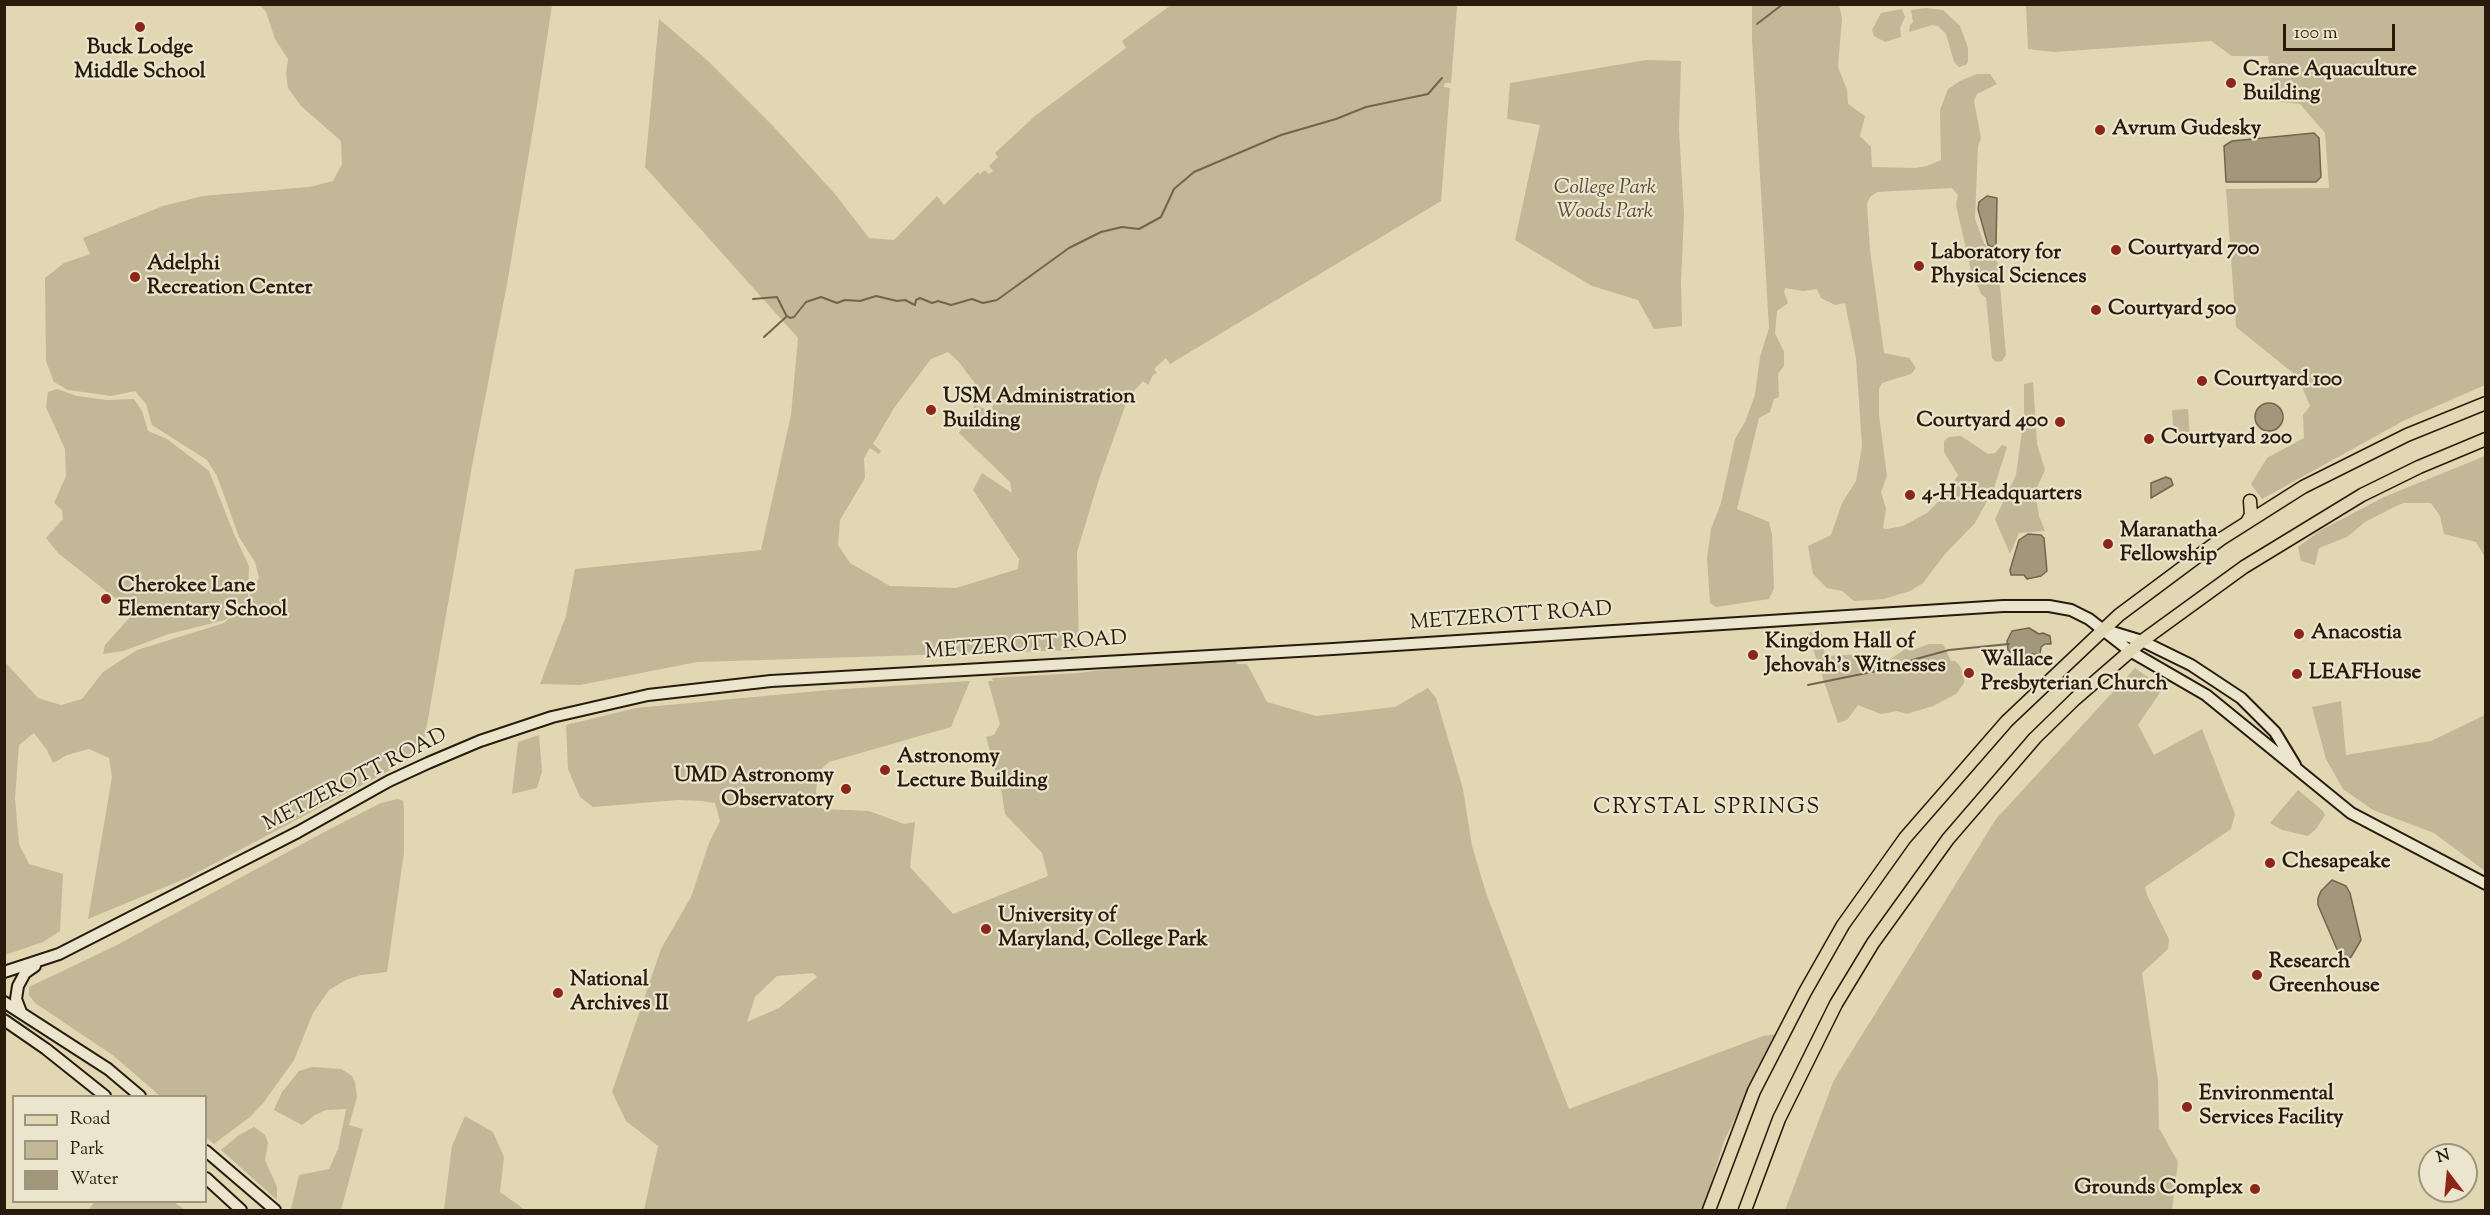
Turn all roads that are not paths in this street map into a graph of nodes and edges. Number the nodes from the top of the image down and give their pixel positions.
1 (2486, 403) edge
2 (2486, 439) edge
3 (2250, 501) dead end
4 (2247, 522) junction
5 (2104, 629) junction
6 (2142, 641) junction
7 (2130, 651) junction
8 (2300, 773) junction
9 (2486, 884) edge
10 (48, 958) junction
11 (4, 972) edge
12 (4, 1002) edge
13 (21, 1012) junction
14 (4, 1020) edge
15 (104, 1095) edge
16 (139, 1095) edge
17 (207, 1152) edge
18 (207, 1179) edge
19 (241, 1210) edge
20 (275, 1210) edge
21 (1709, 1210) edge
22 (1745, 1210) edge

1 - 4 main road
2 - 6 main road
3 - 4 main road
4 - 5 main road
5 - 6 street
5 - 7 street
5 - 10 street, METZEROTT ROAD
5 - 21 main road
6 - 7 main road
6 - 8 street
7 - 8 street
7 - 22 main road
8 - 9 street
10 - 11 street, METZEROTT ROAD
10 - 13 street
12 - 13 street
13 - 16 street
14 - 15 street
17 - 20 street
18 - 19 street

